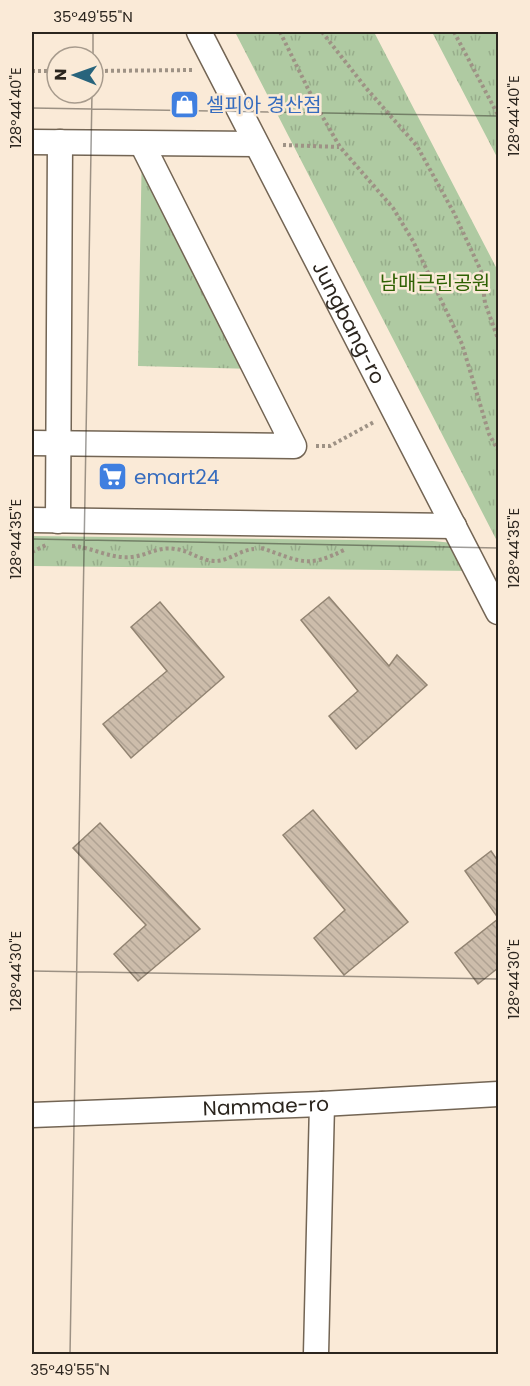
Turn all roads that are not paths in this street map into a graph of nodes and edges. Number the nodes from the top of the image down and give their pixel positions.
1 (199, 32) edge
2 (32, 142) edge
3 (60, 142) junction
4 (142, 144) junction
5 (255, 144) junction
6 (32, 443) edge
7 (58, 444) junction
8 (32, 520) edge
9 (58, 520) junction
10 (454, 526) junction
11 (498, 612) edge
12 (498, 1094) edge
13 (322, 1104) junction
14 (32, 1115) edge
15 (316, 1354) edge

1 - 5 street, Jungbang-ro
2 - 3 street
3 - 4 street
3 - 7 street
4 - 5 street
4 - 7 street
5 - 10 street, Jungbang-ro
6 - 7 street
7 - 9 street
8 - 9 street
9 - 10 street
10 - 11 street, Jungbang-ro
12 - 13 street, Nammae-ro
13 - 14 street, Nammae-ro
13 - 15 street

